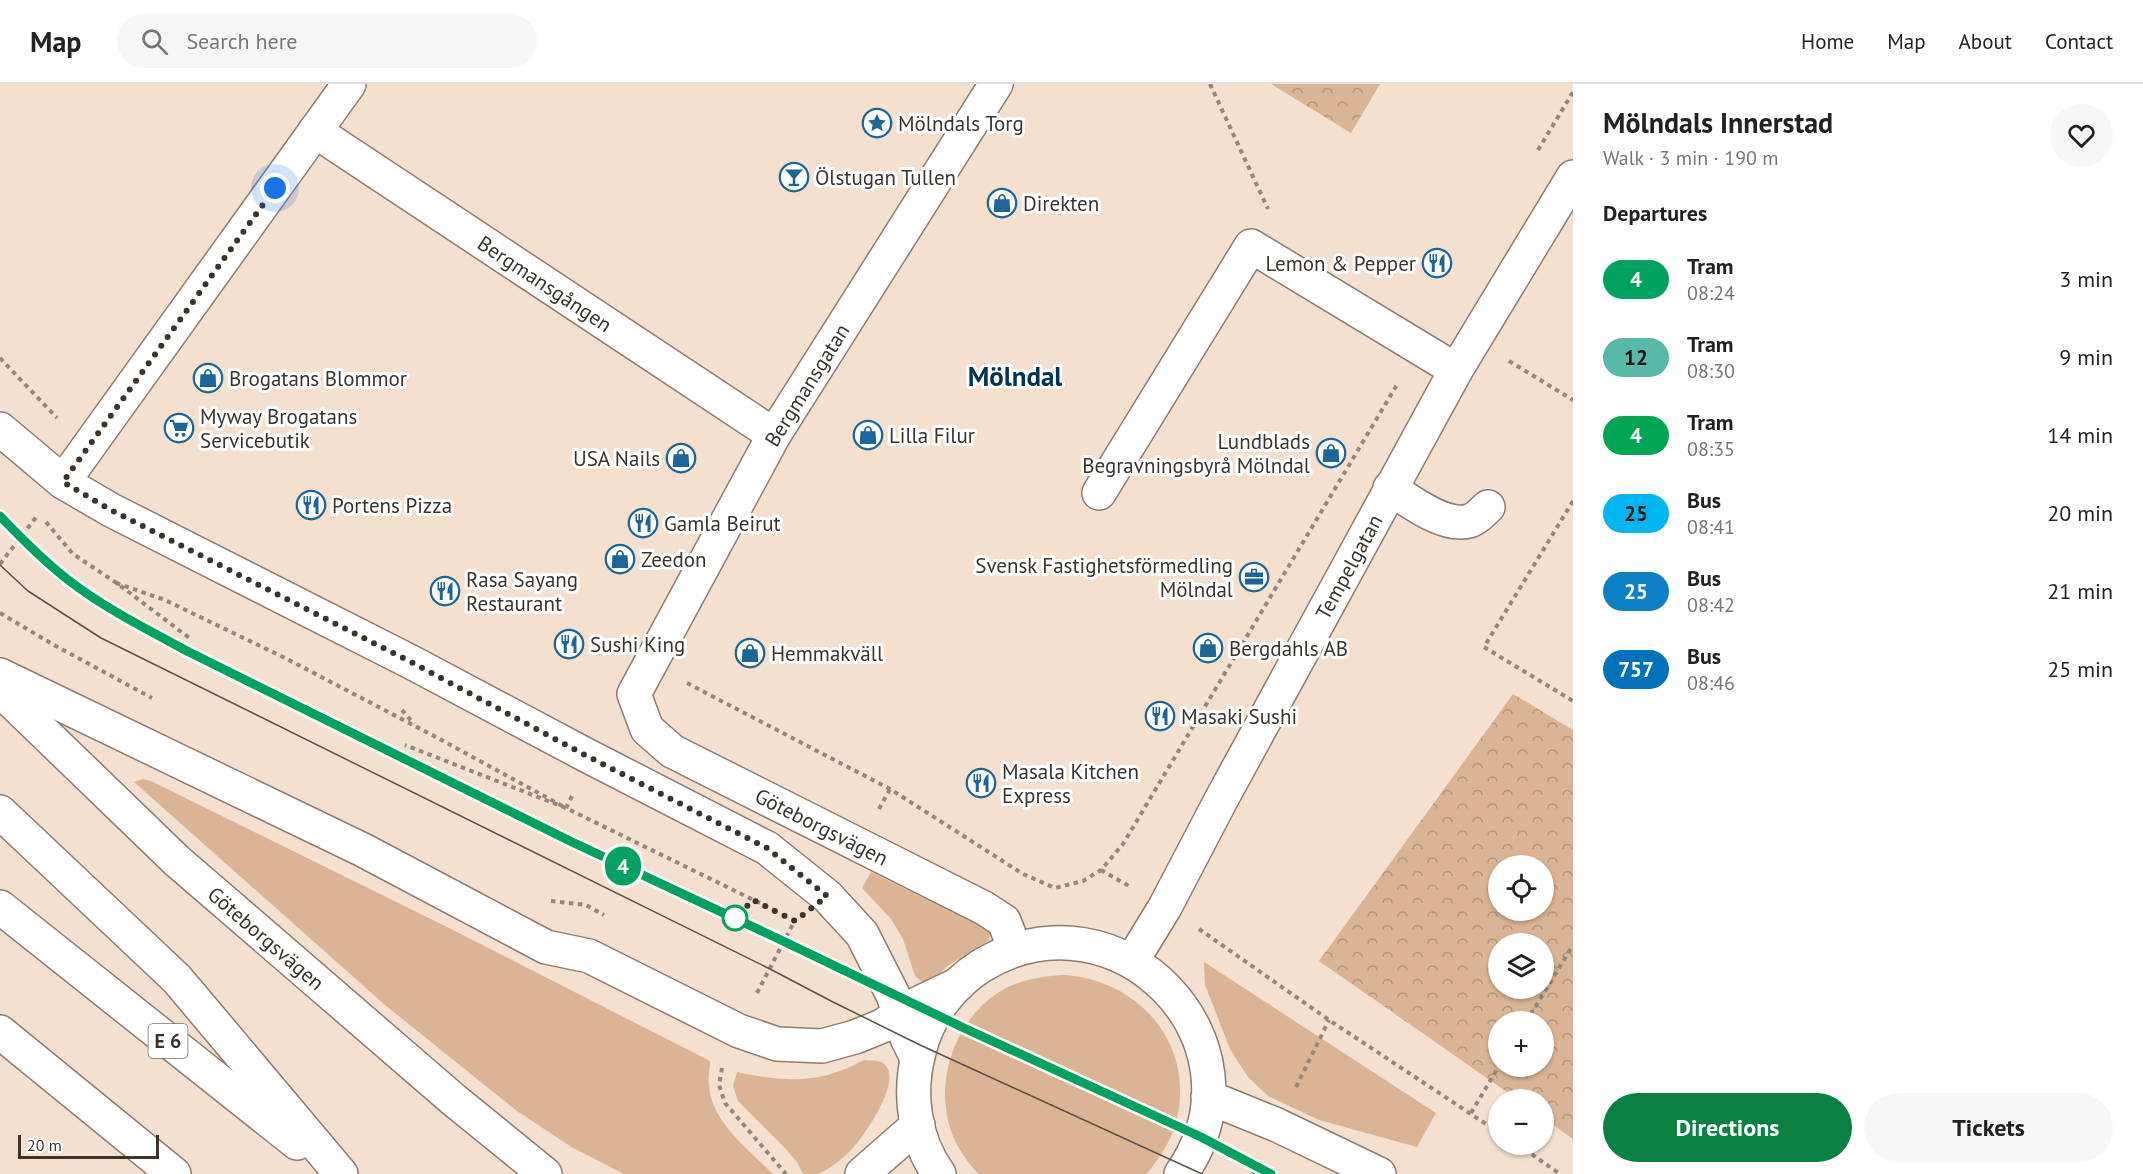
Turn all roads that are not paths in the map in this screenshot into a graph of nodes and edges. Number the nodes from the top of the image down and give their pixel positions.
1 (350, 84) edge
2 (996, 84) edge
3 (315, 131) junction
4 (1573, 177) edge
5 (1456, 370) junction
6 (0, 429) edge
7 (774, 435) junction
8 (63, 482) junction
9 (1390, 488) junction
10 (1099, 493) dead end
11 (1488, 507) dead end
12 (0, 675) edge
13 (0, 690) edge
14 (634, 694) joint
15 (0, 812) edge
16 (0, 907) edge
17 (1015, 950) junction
18 (1132, 961) junction
19 (959, 984) junction
20 (899, 1014) junction
21 (0, 1032) edge
22 (917, 1058) junction
23 (1208, 1097) junction
24 (918, 1125) junction
25 (174, 1174) edge
26 (339, 1174) edge
27 (545, 1174) edge
28 (862, 1174) edge
29 (939, 1174) edge
30 (1181, 1174) edge
31 (1379, 1174) edge

1 - 3 main road
2 - 7 main road, Bergmansgatan
3 - 7 main road, Bergmansgången
3 - 8 main road
4 - 5 main road, Tempelgatan
5 - 9 main road, Tempelgatan
5 - 10 main road
6 - 8 main road
7 - 14 main road, Bergmansgatan
8 - 20 main road
9 - 11 main road
9 - 18 main road, Tempelgatan
12 - 20 main road
13 - 27 main road, Göteborgsvägen
14 - 17 main road, Göteborgsvägen
15 - 26 main road
16 - 26 main road, E 6
17 - 18 main road
17 - 19 main road
18 - 23 main road
19 - 20 main road
19 - 22 main road
20 - 22 main road
21 - 25 main road
22 - 24 main road
23 - 30 main road
23 - 31 main road
24 - 28 main road
24 - 29 main road

